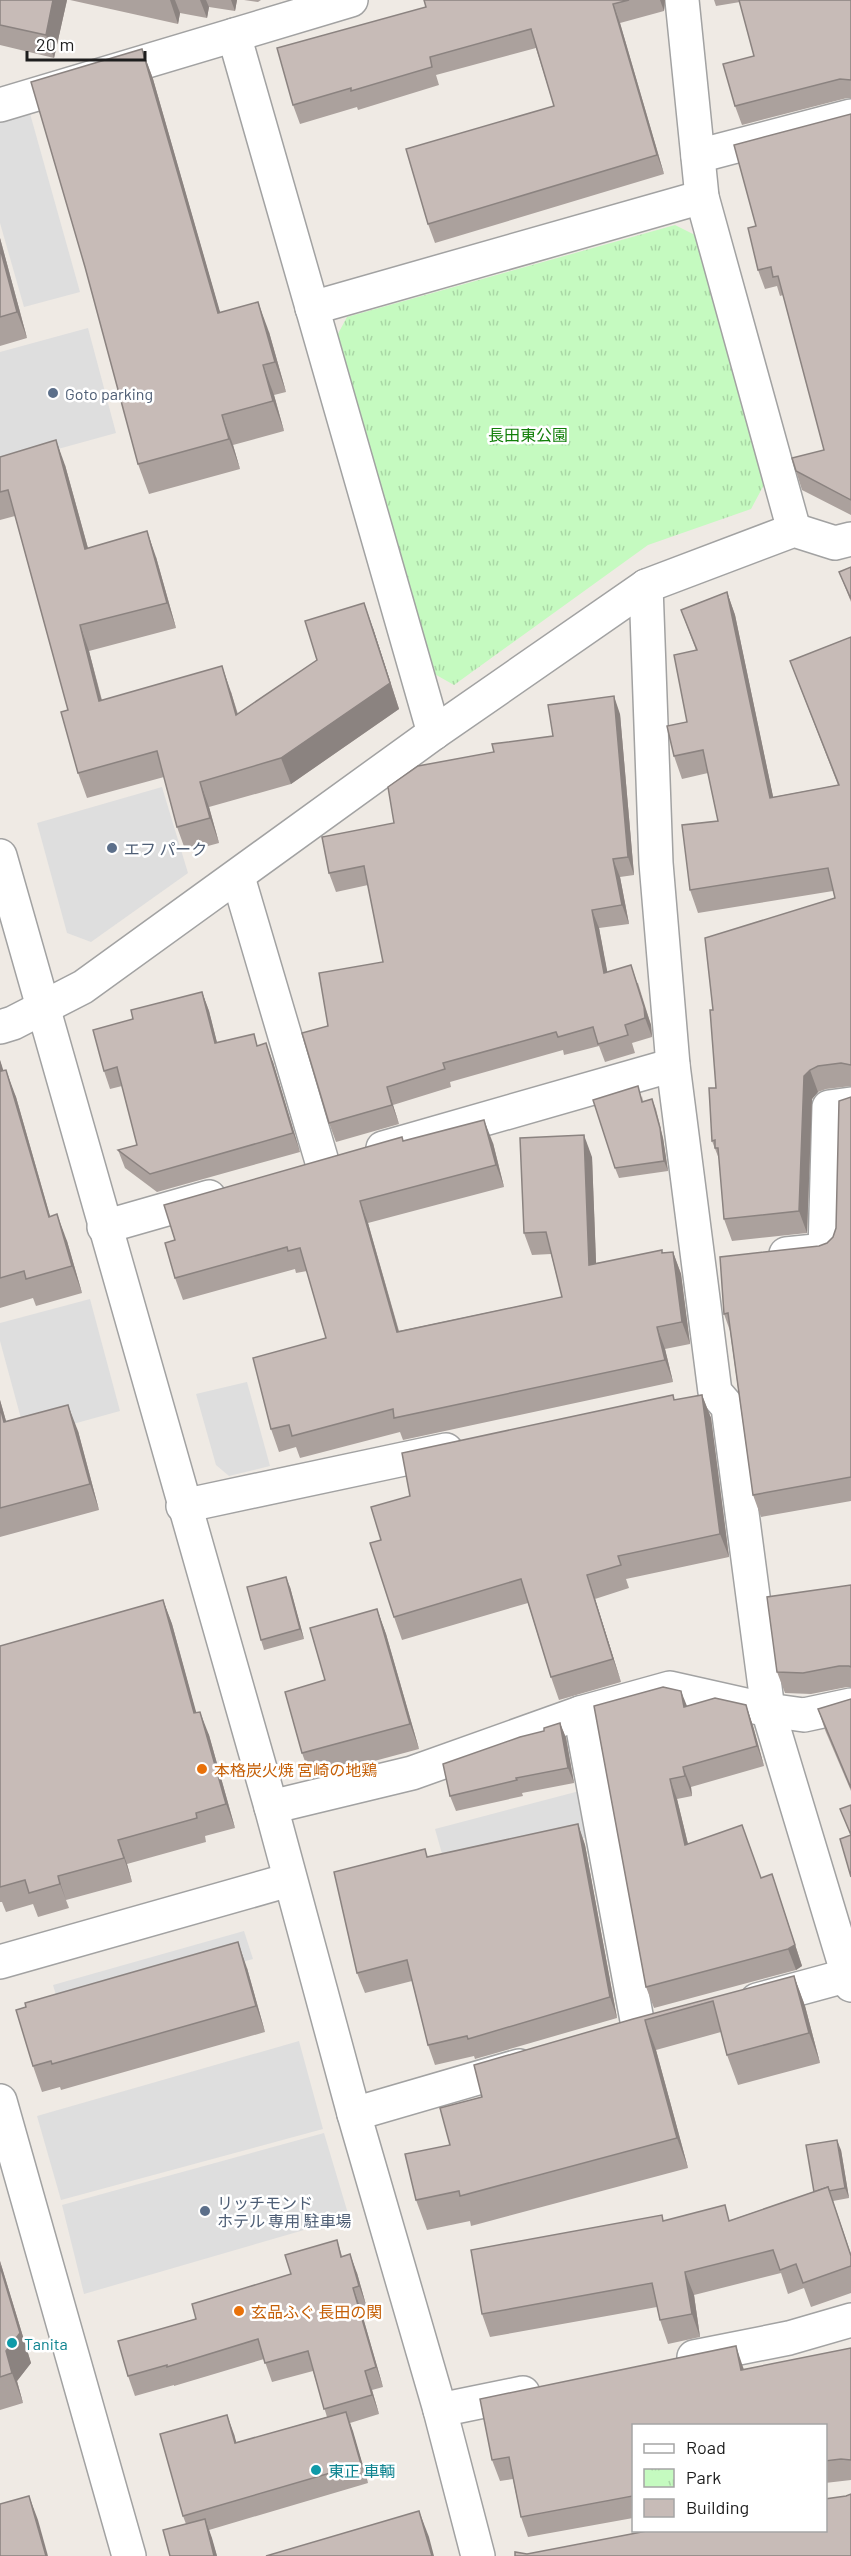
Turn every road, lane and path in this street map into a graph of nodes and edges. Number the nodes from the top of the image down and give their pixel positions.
1 (351, 0) edge
2 (682, 0) edge
3 (291, 9) edge
4 (234, 35) junction
5 (0, 105) edge
6 (851, 116) edge
7 (698, 156) junction
8 (702, 197) junction
9 (312, 308) junction
10 (794, 530) junction
11 (851, 539) edge
12 (646, 586) junction
13 (434, 733) junction
14 (0, 856) edge
15 (238, 877) junction
16 (42, 1009) junction
17 (0, 1027) edge
18 (673, 1065) junction
19 (851, 1104) edge
20 (242, 1188) edge
21 (104, 1227) junction
22 (698, 1264) junction
23 (715, 1392) junction
24 (680, 1400) edge
25 (472, 1444) edge
26 (183, 1506) junction
27 (851, 1705) edge
28 (768, 1710) junction
29 (580, 1713) junction
30 (271, 1807) junction
31 (289, 1880) junction
32 (0, 1962) edge
33 (850, 1980) edge
34 (728, 2008) edge
35 (672, 2022) edge
36 (639, 2031) junction
37 (605, 2041) edge
38 (548, 2057) edge
39 (0, 2102) edge
40 (354, 2114) junction
41 (851, 2319) edge
42 (661, 2364) edge
43 (556, 2386) edge
44 (440, 2410) junction
45 (129, 2556) edge
46 (478, 2556) edge

1 - 3 street
2 - 7 street
3 - 4 street
4 - 5 street
4 - 9 street
6 - 7 street
7 - 8 street
8 - 9 street
8 - 10 street
9 - 13 street
10 - 11 street
10 - 12 street
12 - 13 street
12 - 18 street
13 - 15 street
14 - 16 street
15 - 16 street
15 - 18 street
16 - 17 street
16 - 21 street
18 - 22 street
19 - 22 street
20 - 21 street
21 - 26 street
22 - 23 street
23 - 24 street
23 - 28 street
25 - 26 street
26 - 30 street
27 - 28 street
28 - 29 street
28 - 33 street
29 - 30 street
29 - 36 street
30 - 31 street
31 - 32 street
31 - 40 street
33 - 34 street
35 - 36 street
36 - 37 street
38 - 40 street
39 - 45 street
40 - 44 street
41 - 42 street
43 - 44 street
44 - 46 street

